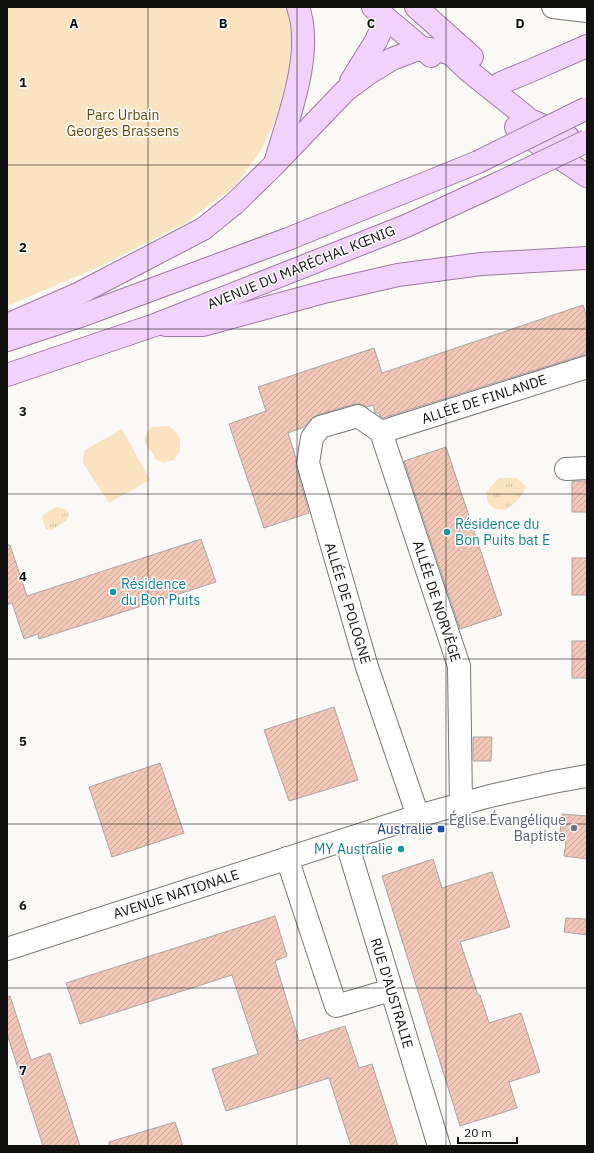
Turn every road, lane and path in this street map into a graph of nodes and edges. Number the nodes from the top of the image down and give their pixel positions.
1 (298, 7) edge
2 (416, 7) edge
3 (553, 7) edge
4 (383, 11) edge
5 (587, 11) edge
6 (436, 17) edge
7 (587, 46) edge
8 (421, 48) junction
9 (501, 83) junction
10 (345, 91) junction
11 (587, 108) edge
12 (578, 139) edge
13 (587, 148) edge
14 (274, 165) junction
15 (587, 176) edge
16 (587, 243) edge
17 (579, 258) edge
18 (7, 325) edge
19 (154, 325) junction
20 (7, 340) edge
21 (587, 367) edge
22 (7, 375) edge
23 (381, 432) junction
24 (587, 776) edge
25 (461, 804) junction
26 (418, 816) junction
27 (346, 840) junction
28 (287, 858) junction
29 (7, 949) edge
30 (391, 990) junction
31 (440, 1146) edge

1 - 14 main road
2 - 6 main road
3 - 5 street
4 - 8 main road
4 - 10 main road
6 - 9 main road
7 - 9 main road
8 - 10 main road
8 - 12 main road
8 - 15 main road
9 - 12 main road
10 - 14 main road
11 - 20 main road, bridge
12 - 13 main road
12 - 19 main road, AVENUE DU MARÉCHAL KŒNIG, bridge
14 - 18 main road
16 - 17 main road
17 - 19 main road
19 - 22 main road, AVENUE DU MARÉCHAL KŒNIG
21 - 23 street, ALLÉE DE FINLANDE
23 - 25 street, ALLÉE DE NORVÈGE
23 - 26 street, ALLÉE DE POLOGNE
24 - 25 street, AVENUE NATIONALE
25 - 26 street, AVENUE NATIONALE
26 - 27 street, AVENUE NATIONALE
27 - 28 street, AVENUE NATIONALE
27 - 30 street, RUE D'AUSTRALIE
28 - 29 street, AVENUE NATIONALE
28 - 30 street
30 - 31 street, RUE D'AUSTRALIE

